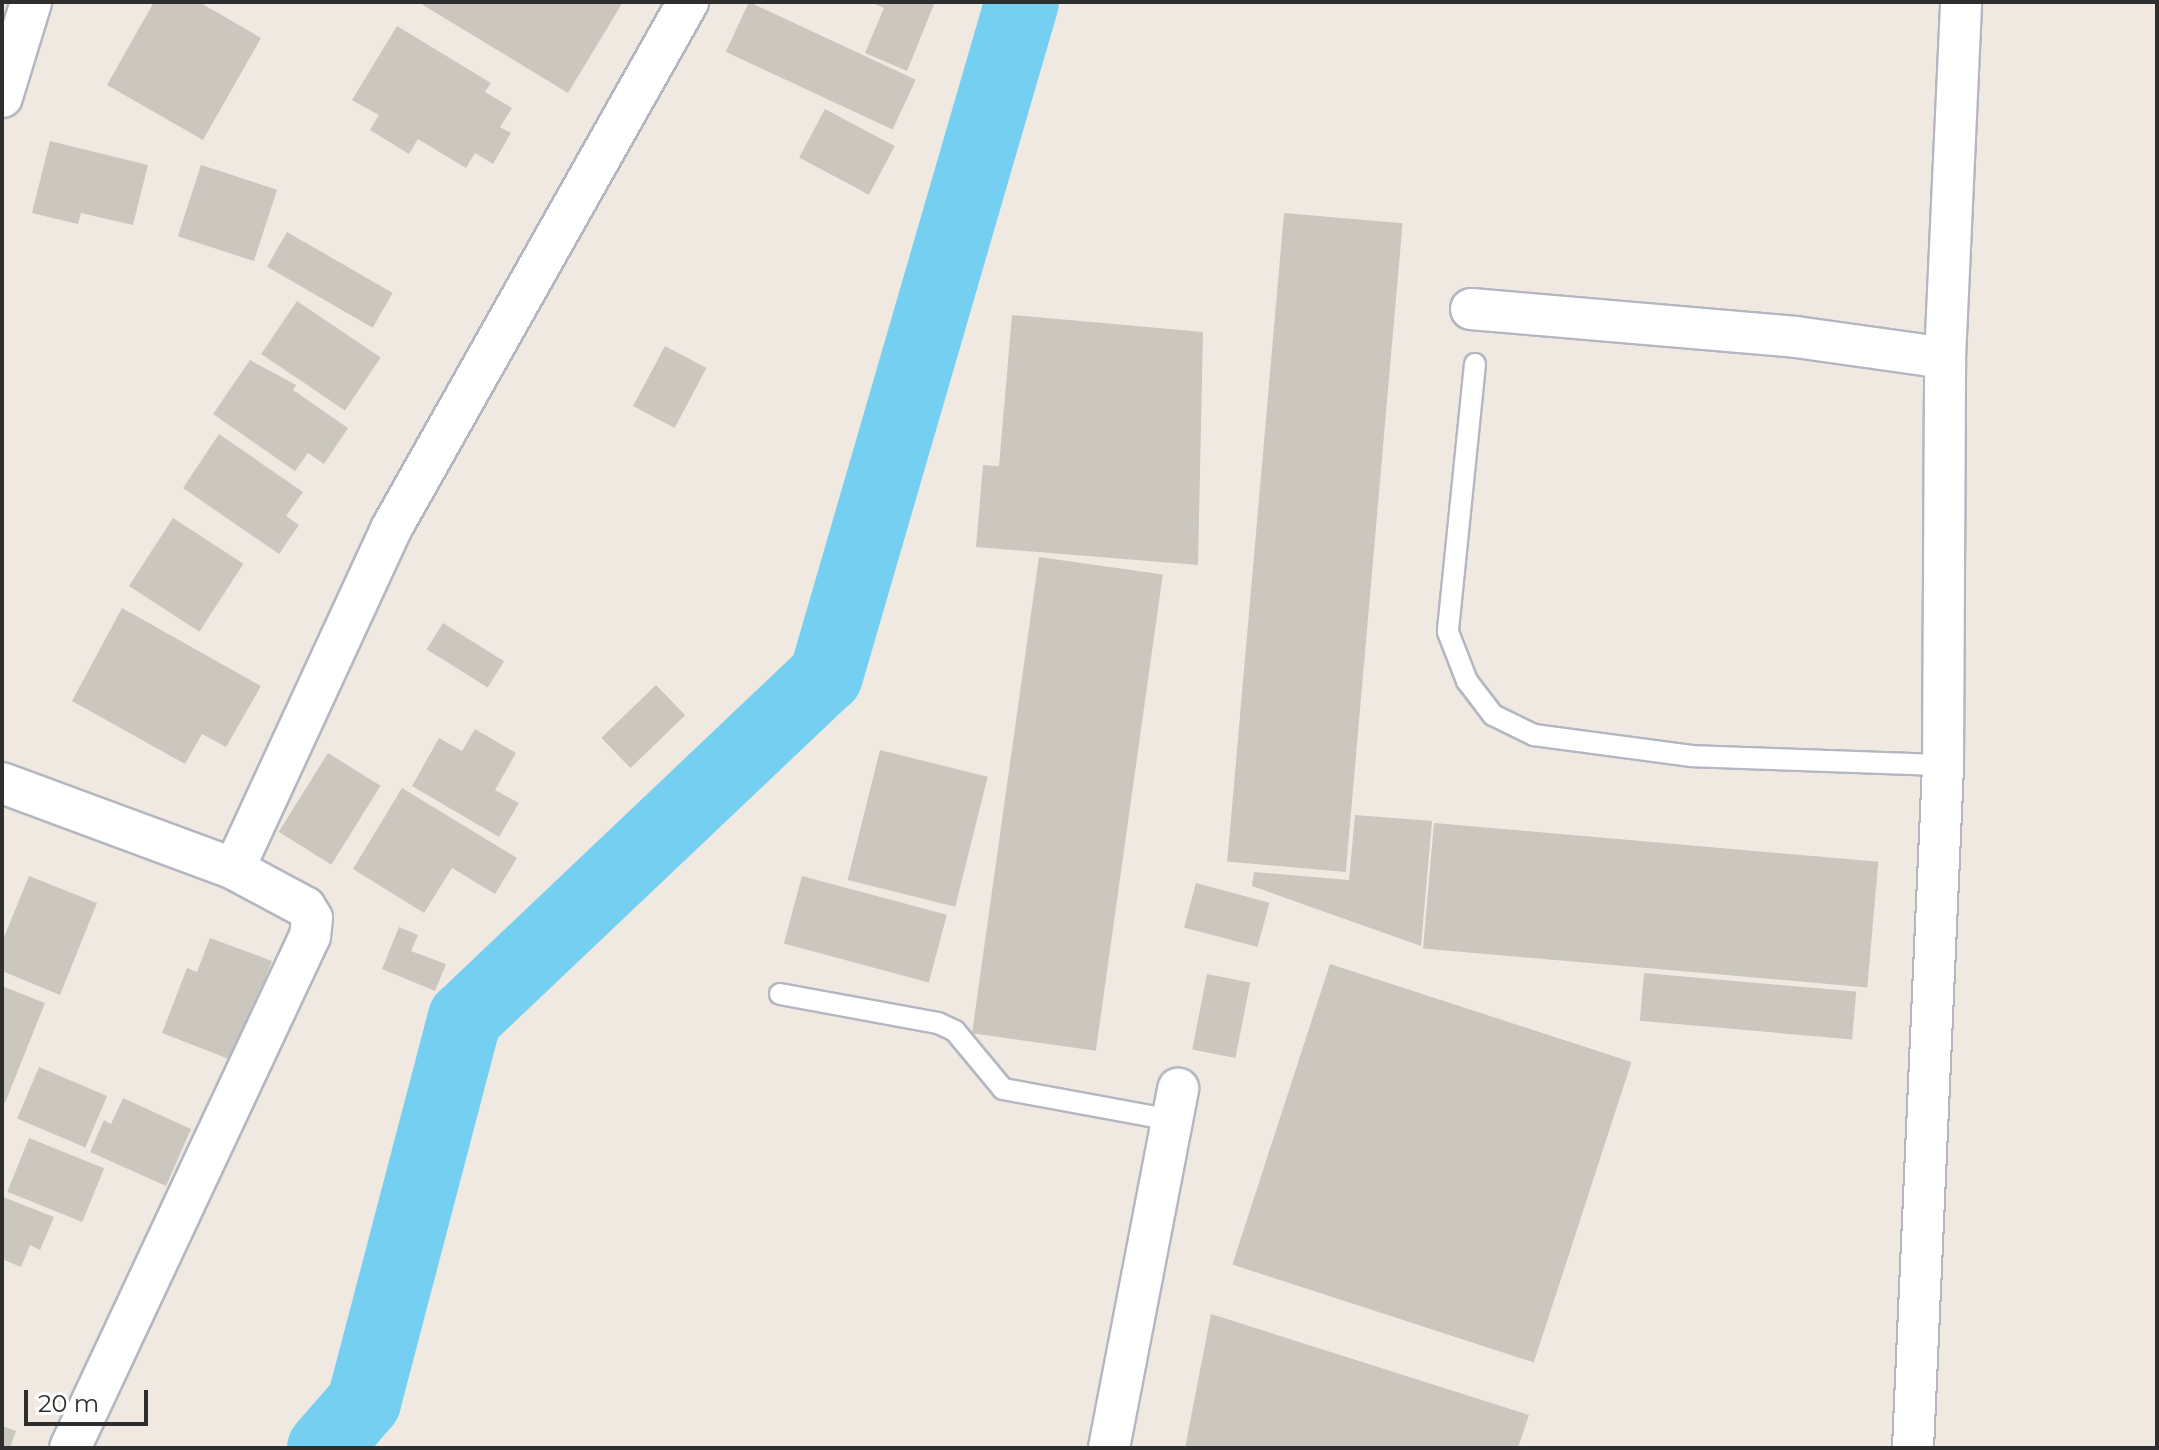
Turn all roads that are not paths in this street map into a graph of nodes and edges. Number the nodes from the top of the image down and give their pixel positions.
1 (31, 2) edge
2 (688, 2) edge
3 (1961, 2) edge
4 (2, 97) edge
5 (1471, 309) dead end
6 (1945, 358) junction
7 (1475, 364) dead end
8 (1943, 765) junction
9 (2, 783) edge
10 (234, 869) junction
11 (780, 994) dead end
12 (1175, 1105) joint
13 (70, 1448) edge
14 (1109, 1448) edge
15 (1913, 1448) edge

1 - 4 street
2 - 10 street
3 - 6 street
5 - 6 street
6 - 8 street
7 - 8 lane
8 - 15 street
9 - 10 street
10 - 13 street
11 - 12 lane
12 - 14 street

